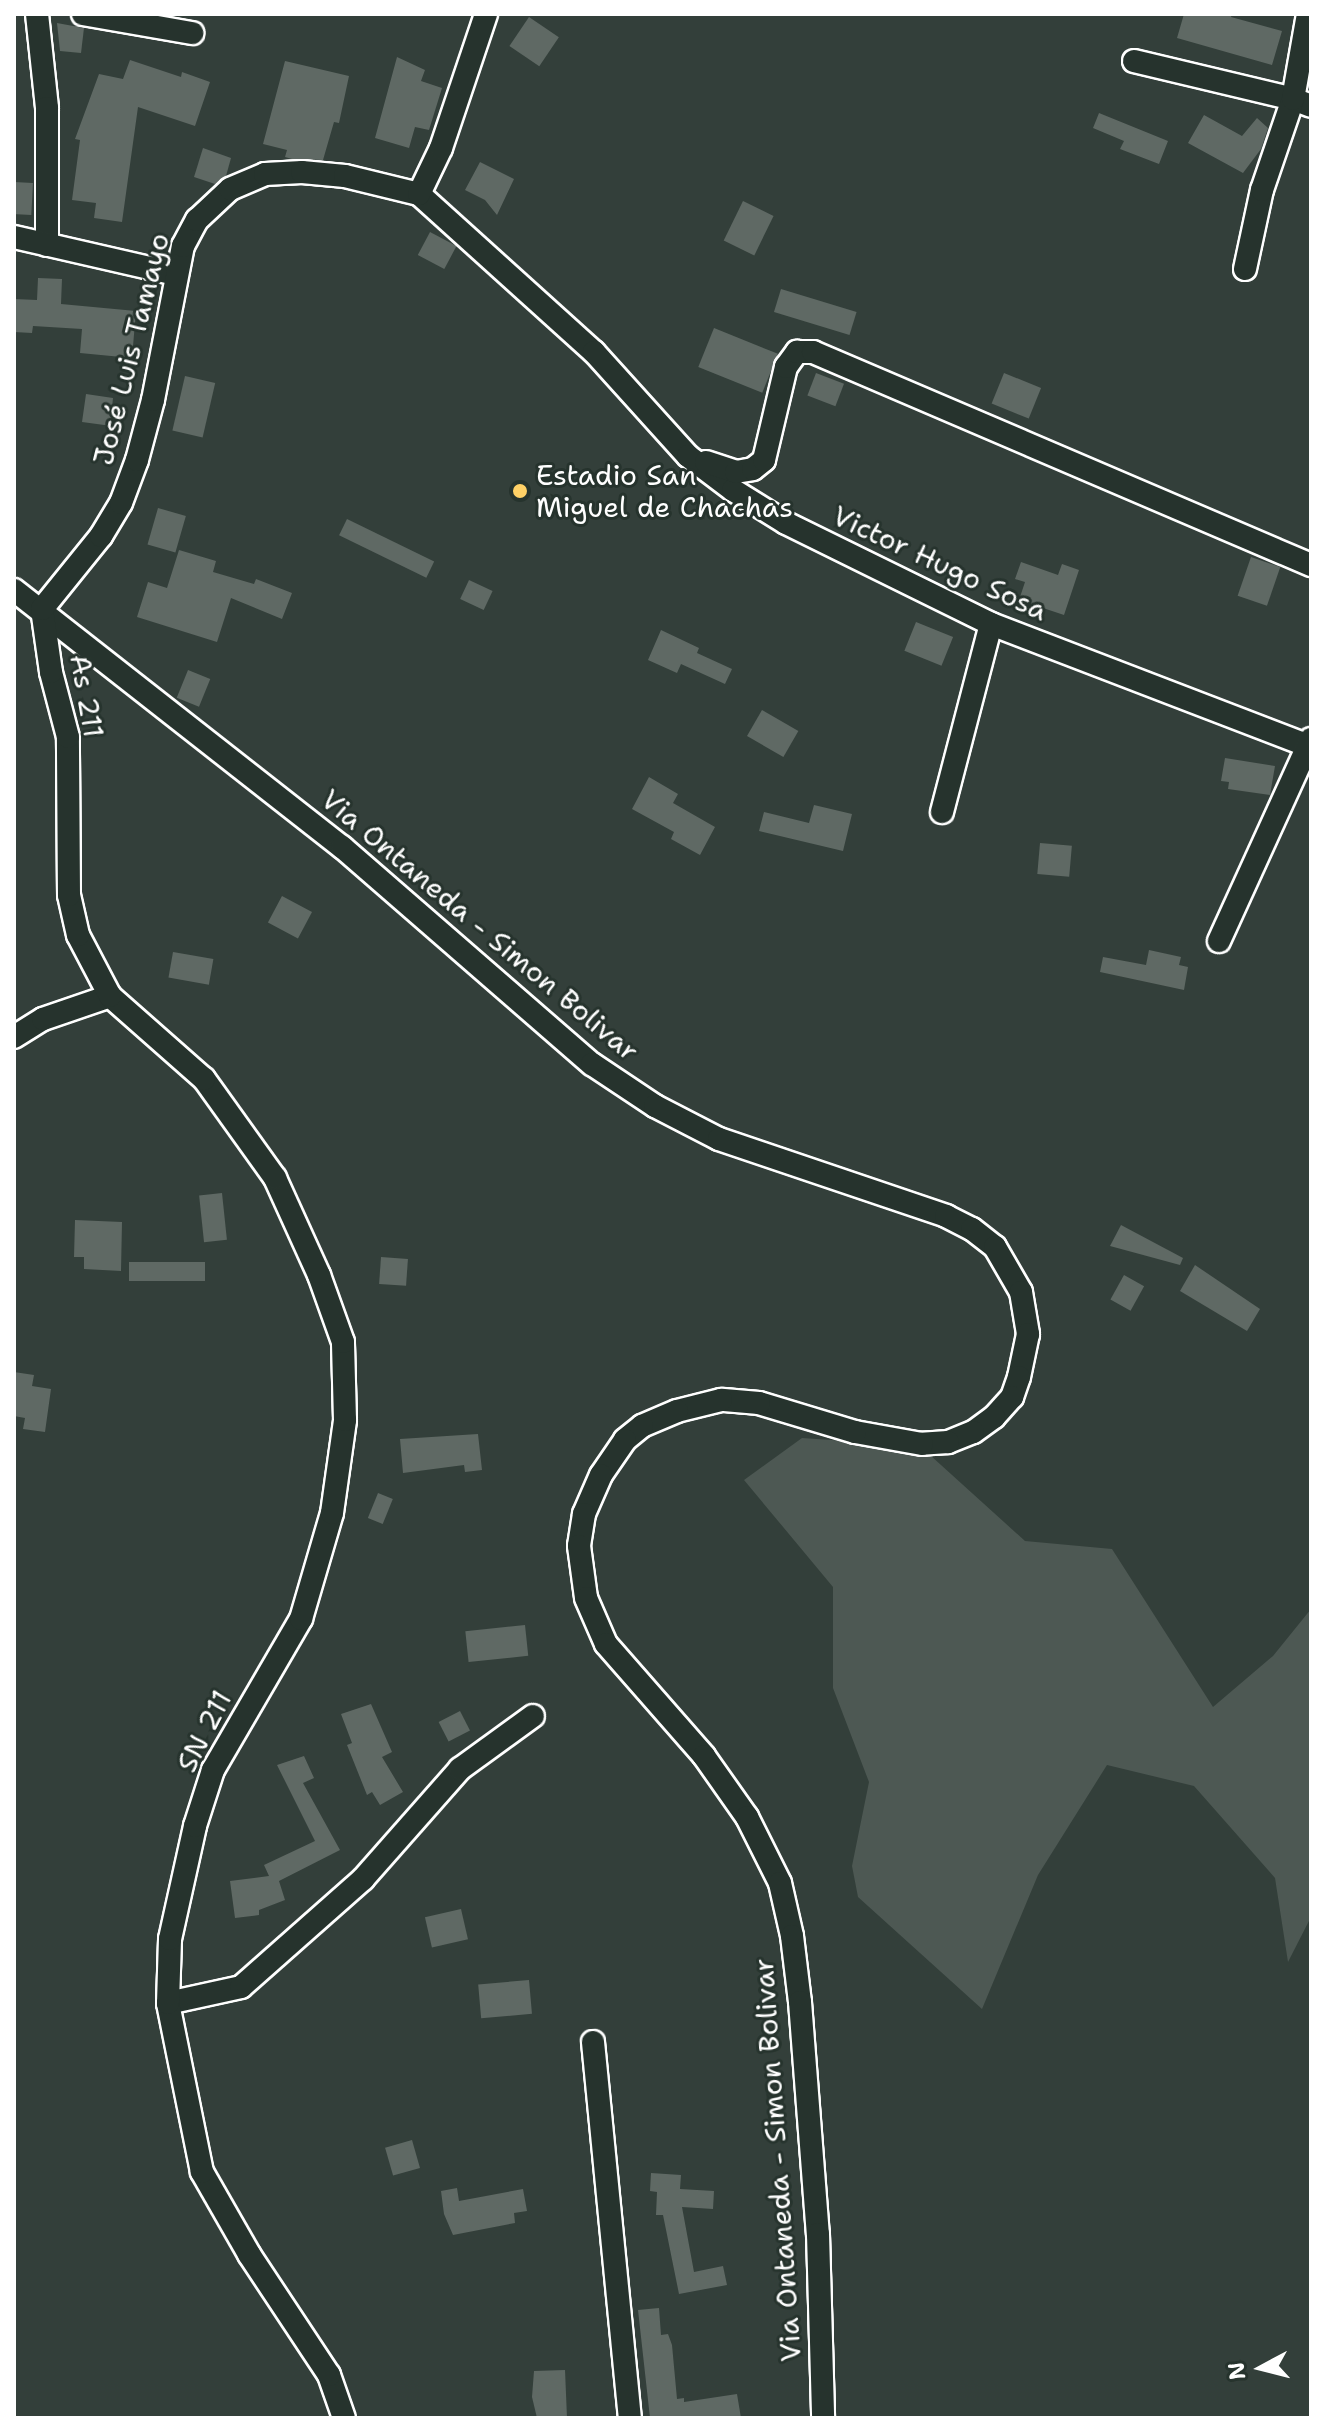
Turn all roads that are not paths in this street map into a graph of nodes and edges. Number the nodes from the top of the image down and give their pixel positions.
1 (37, 14) edge
2 (83, 14) edge
3 (486, 14) edge
4 (1308, 14) edge
5 (192, 33) dead end
6 (1134, 61) dead end
7 (1302, 103) edge
8 (419, 194) junction
9 (14, 237) edge
10 (47, 245) junction
11 (1245, 269) dead end
12 (176, 274) junction
13 (688, 456) junction
14 (1311, 565) edge
15 (14, 590) edge
16 (42, 609) junction
17 (991, 624) junction
18 (1309, 743) edge
19 (942, 812) dead end
20 (1219, 941) dead end
21 (110, 996) junction
22 (14, 1037) edge
23 (204, 1079) joint
24 (533, 1716) dead end
25 (168, 2003) junction
26 (593, 2042) dead end
27 (344, 2418) edge
28 (630, 2418) edge
29 (823, 2418) edge

1 - 10 street
2 - 5 street
3 - 8 street
4 - 7 street
6 - 7 street
7 - 11 street
8 - 12 street, José Luis Tamayo
8 - 13 street, Victor Hugo Sosa
9 - 10 street
10 - 12 street
12 - 16 street, José Luis Tamayo
13 - 14 street
13 - 17 street, Victor Hugo Sosa
15 - 16 street, Via Ontaneda - Simon Bolivar
16 - 21 street, As 211
16 - 29 street, Via Ontaneda - Simon Bolivar
17 - 18 street, Victor Hugo Sosa
17 - 19 street
18 - 20 street
21 - 22 street
21 - 23 street, As 211
23 - 25 street, SN 211
24 - 25 street
25 - 27 street, SN 211
26 - 28 street

